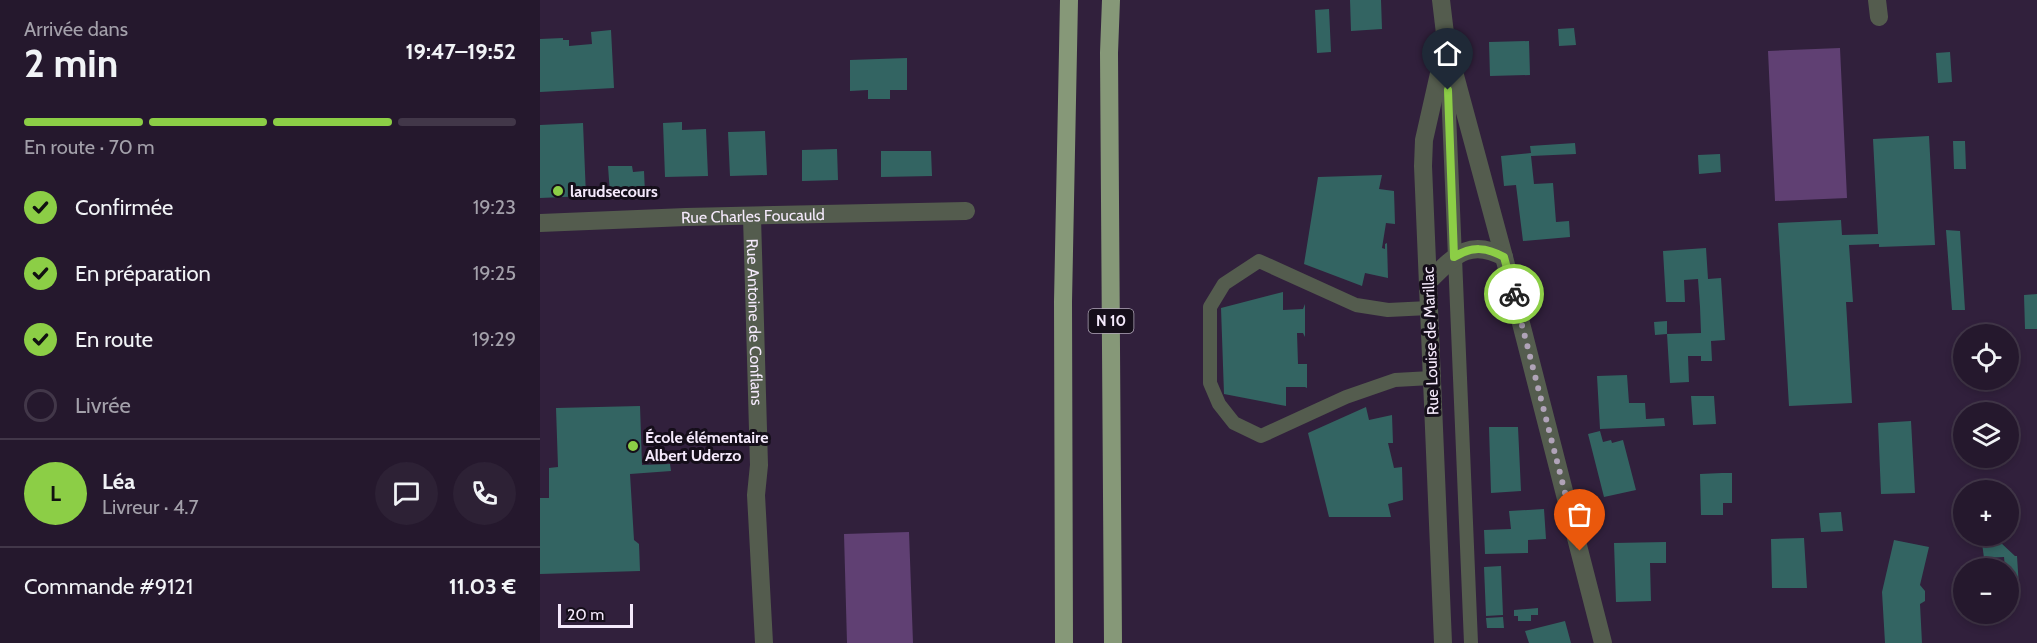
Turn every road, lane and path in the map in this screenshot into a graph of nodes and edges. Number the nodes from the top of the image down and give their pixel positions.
1 (1069, 0) edge
2 (1111, 0) edge
3 (1119, 0) edge
4 (1441, 0) edge
5 (1110, 38) junction
6 (1446, 42) junction
7 (966, 211) dead end
8 (752, 216) junction
9 (540, 223) edge
10 (1454, 257) junction
11 (1504, 257) junction
12 (1428, 282) junction
13 (1429, 308) junction
14 (1431, 378) junction
15 (764, 643) edge
16 (1064, 643) edge
17 (1113, 643) edge
18 (1443, 643) edge
19 (1471, 643) edge
20 (1603, 643) edge

1 - 16 highway
2 - 5 highway, N 10
3 - 5 highway
4 - 6 street
5 - 17 highway, N 10
6 - 10 lane
6 - 11 street
6 - 12 street, Rue Louise de Marillac
7 - 8 street, Rue Charles Foucauld
8 - 9 street, Rue Charles Foucauld
8 - 15 street, Rue Antoine de Conflans
10 - 11 street
10 - 12 street
10 - 19 lane
11 - 20 street
12 - 13 street, Rue Louise de Marillac
13 - 14 street, Rue Louise de Marillac
13 - 14 lane
14 - 18 street, Rue Louise de Marillac

